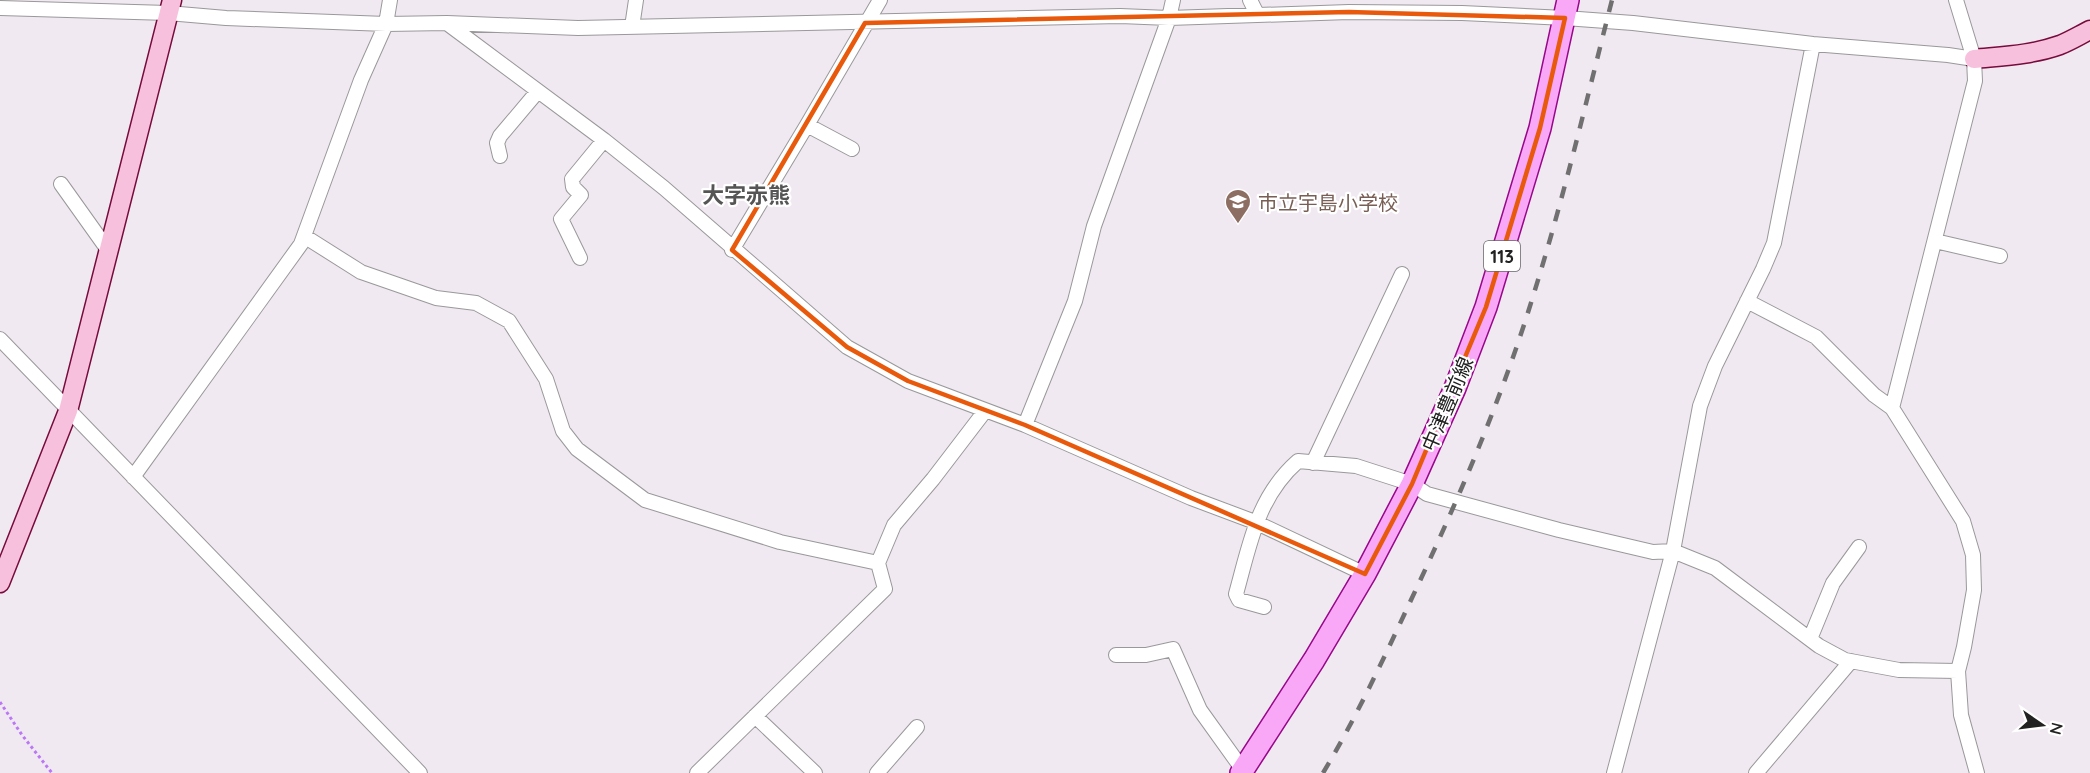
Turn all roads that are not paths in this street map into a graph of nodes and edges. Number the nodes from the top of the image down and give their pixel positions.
1 (390, 0) edge
2 (636, 0) edge
3 (880, 0) edge
4 (1173, 0) edge
5 (1250, 0) edge
6 (1956, 0) edge
7 (170, 6) edge
8 (0, 8) edge
9 (1566, 9) edge
10 (1257, 14) junction
11 (1169, 18) junction
12 (865, 23) junction
13 (386, 24) junction
14 (447, 24) junction
15 (632, 27) junction
16 (2090, 30) edge
17 (1813, 44) junction
18 (1974, 59) junction
19 (538, 91) junction
20 (807, 125) junction
21 (604, 140) junction
22 (852, 149) dead end
23 (500, 156) dead end
24 (62, 184) dead end
25 (304, 236) junction
26 (1935, 241) junction
27 (108, 250) junction
28 (732, 250) junction
29 (2000, 256) dead end
30 (580, 258) dead end
31 (1402, 274) dead end
32 (1747, 301) junction
33 (0, 339) edge
34 (1892, 408) junction
35 (68, 411) junction
36 (985, 411) junction
37 (1026, 425) junction
38 (1313, 463) junction
39 (133, 477) junction
40 (1412, 484) junction
41 (1255, 522) junction
42 (1859, 548) dead end
43 (1673, 551) junction
44 (878, 563) junction
45 (1365, 574) junction
46 (0, 583) edge
47 (1264, 607) dead end
48 (1810, 639) junction
49 (1116, 655) dead end
50 (1851, 661) junction
51 (1958, 671) junction
52 (755, 716) junction
53 (917, 727) dead end
54 (1242, 772) edge
55 (420, 773) edge
56 (697, 773) edge
57 (815, 773) edge
58 (877, 773) edge
59 (1614, 773) edge
60 (1756, 773) edge
61 (1977, 773) edge

1 - 13 street
2 - 15 street
3 - 12 street
4 - 11 street
5 - 10 street
6 - 18 street
7 - 8 street
7 - 13 street
7 - 27 street
9 - 10 street
9 - 17 street
9 - 40 main road, 中津豊前線 / 113
10 - 11 street
11 - 12 street
11 - 37 street
12 - 15 street
12 - 20 street
13 - 14 street
13 - 25 street
14 - 15 street
14 - 19 street
16 - 18 street
17 - 18 street
17 - 32 street
18 - 26 street
19 - 21 street
19 - 23 street
20 - 22 street
20 - 28 street
21 - 28 street
21 - 30 street
24 - 27 street
25 - 39 street
25 - 44 street
26 - 29 street
26 - 34 street
27 - 35 street
28 - 36 street
31 - 38 street
32 - 34 street
32 - 43 street
33 - 35 street
34 - 51 street
35 - 39 street
35 - 46 street
36 - 37 street
36 - 44 street
37 - 41 street
38 - 40 street
38 - 41 street
39 - 55 street
40 - 43 street
40 - 45 main road, 中津豊前線 / 113
41 - 45 street
41 - 47 street
42 - 48 street
43 - 48 street
43 - 59 street
44 - 52 street
45 - 54 main road, 中津豊前線 / 113
48 - 50 street
49 - 54 street
50 - 51 street
50 - 60 street
51 - 61 street
52 - 56 street
52 - 57 street
53 - 58 street

